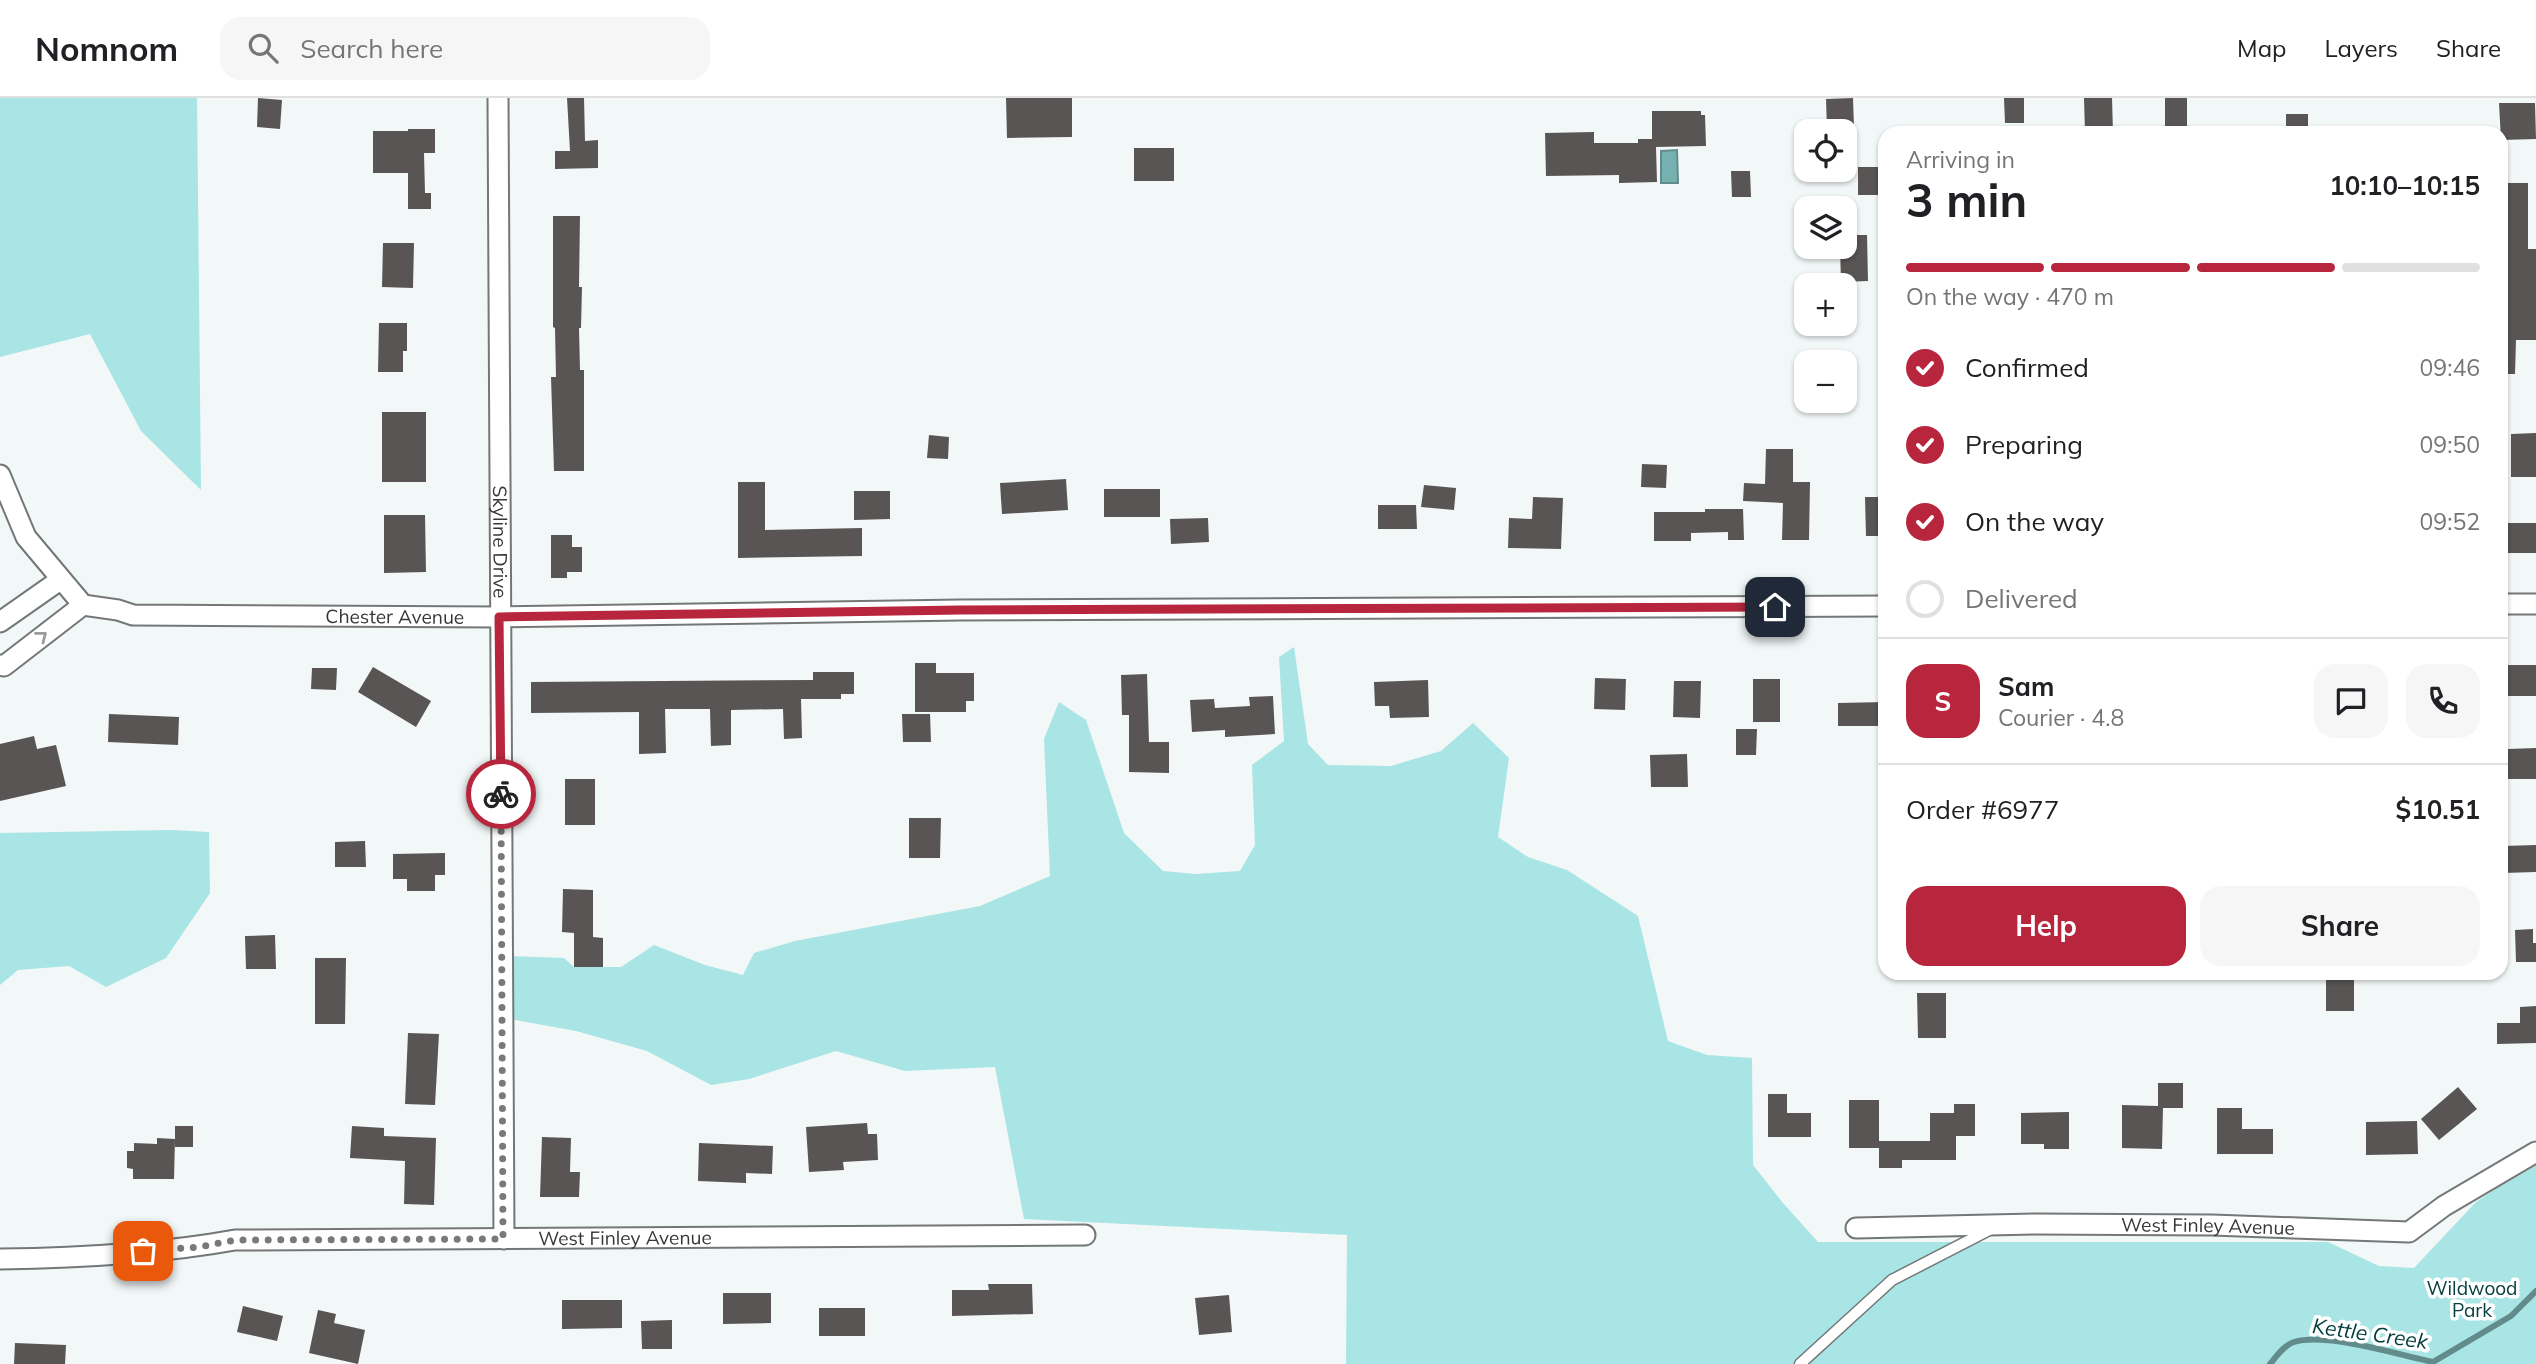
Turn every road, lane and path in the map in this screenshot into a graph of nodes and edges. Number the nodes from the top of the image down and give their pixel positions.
1 (498, 98) edge
2 (0, 475) edge
3 (60, 580) junction
4 (2508, 604) edge
5 (2536, 604) edge
6 (83, 605) junction
7 (1878, 606) edge
8 (499, 617) junction
9 (0, 622) edge
10 (0, 665) edge
11 (2536, 1152) edge
12 (1998, 1226) junction
13 (1856, 1228) dead end
14 (1085, 1235) dead end
15 (503, 1239) junction
16 (0, 1259) edge
17 (1800, 1364) edge

1 - 8 street, Skyline Drive
2 - 3 street
3 - 6 street
3 - 9 street
4 - 5 street
6 - 8 street, Chester Avenue
10 -> 6 street
7 - 8 street, Chester Avenue
8 - 15 street, Skyline Drive
11 - 12 street, West Finley Avenue
12 - 13 street, West Finley Avenue
12 - 17 lane
14 - 15 street, West Finley Avenue
15 - 16 street, West Finley Avenue

